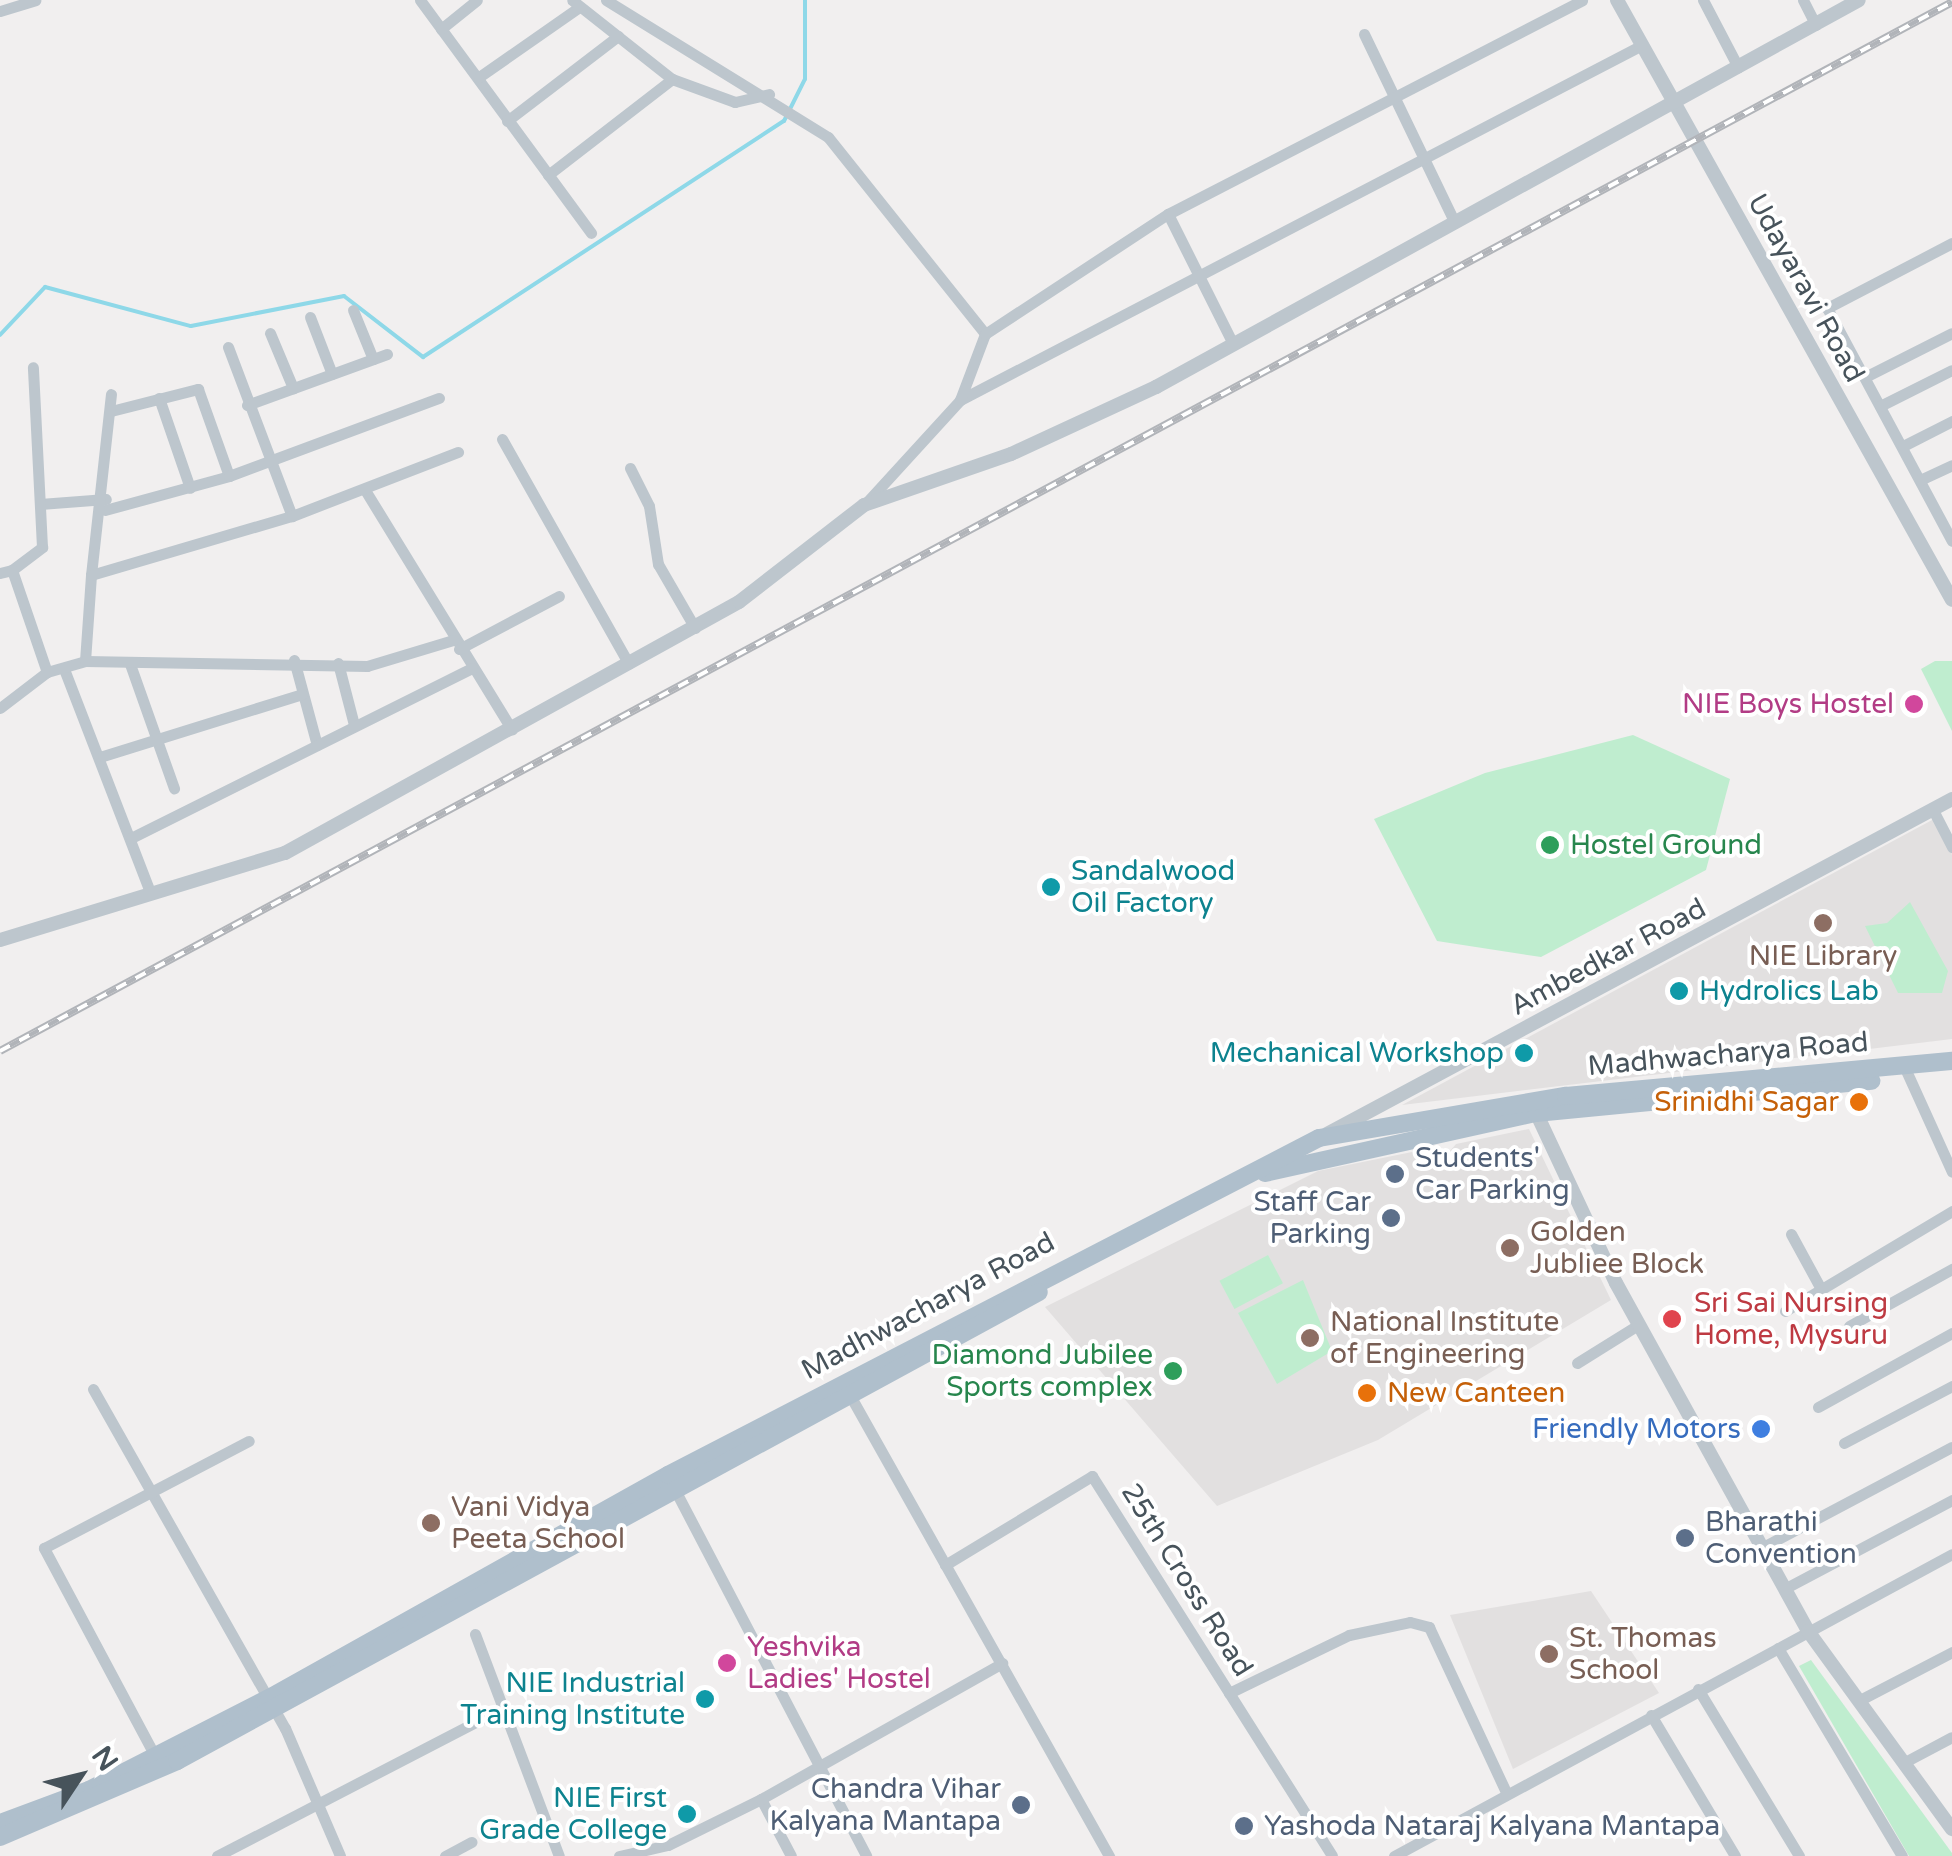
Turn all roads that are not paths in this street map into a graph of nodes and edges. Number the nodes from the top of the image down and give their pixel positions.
1 (35, 0) edge
2 (420, 0) edge
3 (477, 0) edge
4 (606, 0) edge
5 (1582, 0) edge
6 (1618, 0) edge
7 (1703, 0) edge
8 (1803, 0) edge
9 (1858, 0) edge
10 (574, 4) edge
11 (0, 11) edge
12 (1816, 25) junction
13 (440, 28) junction
14 (1364, 34) dead end
15 (618, 36) junction
16 (1640, 46) junction
17 (1738, 67) junction
18 (479, 78) junction
19 (672, 79) junction
20 (772, 96) junction
21 (1394, 99) junction
22 (1673, 104) junction
23 (507, 121) junction
24 (1423, 156) junction
25 (548, 175) junction
26 (1168, 214) junction
27 (1454, 221) junction
28 (590, 233) dead end
29 (1952, 244) edge
30 (1198, 278) junction
31 (353, 310) dead end
32 (310, 317) dead end
33 (270, 332) dead end
34 (1952, 333) edge
35 (985, 334) junction
36 (1233, 344) junction
37 (228, 347) dead end
38 (387, 354) dead end
39 (372, 360) junction
40 (33, 366) dead end
41 (1952, 370) edge
42 (332, 374) junction
43 (1865, 377) junction
44 (292, 388) junction
45 (111, 394) dead end
46 (158, 398) junction
47 (439, 398) dead end
48 (960, 400) junction
49 (247, 405) junction
50 (1880, 406) junction
51 (111, 411) junction
52 (1952, 421) edge
53 (502, 439) dead end
54 (1902, 446) junction
55 (458, 452) dead end
56 (269, 461) junction
57 (1952, 464) edge
58 (630, 468) dead end
59 (229, 476) junction
60 (1920, 480) junction
61 (190, 488) junction
62 (365, 490) junction
63 (40, 504) junction
64 (106, 504) junction
65 (864, 506) junction
66 (1952, 510) edge
67 (292, 516) junction
68 (1940, 516) junction
69 (1952, 541) edge
70 (6, 571) edge
71 (91, 576) junction
72 (559, 596) dead end
73 (1952, 600) edge
74 (695, 628) junction
75 (456, 644) junction
76 (294, 660) junction
77 (85, 661) junction
78 (338, 663) junction
79 (130, 664) junction
80 (629, 664) junction
81 (472, 668) junction
82 (64, 669) junction
83 (47, 672) junction
84 (0, 688) edge
85 (302, 694) junction
86 (3, 706) edge
87 (354, 725) junction
88 (512, 730) junction
89 (157, 738) junction
90 (317, 745) junction
91 (103, 756) junction
92 (174, 788) dead end
93 (1952, 799) edge
94 (1933, 810) junction
95 (130, 838) junction
96 (1952, 847) edge
97 (149, 890) junction
98 (0, 940) edge
99 (1952, 1061) edge
100 (1906, 1071) junction
101 (1952, 1074) edge
102 (1534, 1107) junction
103 (1319, 1138) junction
104 (1292, 1164) junction
105 (1952, 1172) edge
106 (1952, 1211) edge
107 (1791, 1234) dead end
108 (1952, 1269) edge
109 (1821, 1289) junction
110 (1785, 1311) dead end
111 (1638, 1326) junction
112 (1850, 1326) dead end
113 (1952, 1333) edge
114 (1576, 1364) dead end
115 (1952, 1386) edge
116 (93, 1388) dead end
117 (846, 1388) junction
118 (1818, 1407) dead end
119 (249, 1441) dead end
120 (1844, 1443) dead end
121 (1952, 1446) edge
122 (671, 1482) junction
123 (152, 1493) junction
124 (1952, 1500) edge
125 (1760, 1548) junction
126 (1952, 1554) edge
127 (945, 1566) junction
128 (1784, 1589) junction
129 (1808, 1631) junction
130 (476, 1634) dead end
131 (1778, 1648) junction
132 (1952, 1652) edge
133 (1002, 1663) junction
134 (1698, 1689) junction
135 (1229, 1693) junction
136 (1858, 1701) junction
137 (272, 1704) junction
138 (503, 1708) junction
139 (1651, 1714) junction
140 (1952, 1737) edge
141 (155, 1756) junction
142 (1903, 1762) junction
143 (818, 1766) junction
144 (1506, 1792) junction
145 (760, 1799) junction
146 (319, 1809) junction
147 (1946, 1811) edge
148 (0, 1823) edge
149 (1952, 1829) edge
150 (0, 1838) edge
151 (471, 1842) dead end
152 (668, 1845) junction
153 (240, 1850) edge
154 (217, 1856) edge
155 (340, 1856) edge
156 (445, 1856) edge
157 (558, 1856) edge
158 (619, 1856) edge
159 (659, 1856) edge
160 (676, 1856) edge
161 (791, 1856) edge
162 (866, 1856) edge
163 (1109, 1856) edge
164 (1332, 1856) edge
165 (1394, 1856) edge
166 (1735, 1856) edge
167 (1799, 1856) edge
168 (1902, 1856) edge

1 - 11 street
2 - 13 street
3 - 13 street
4 - 20 street
5 - 21 street
6 - 16 street, Udayaravi Road
7 - 17 street
8 - 12 street
9 - 12 street
10 - 15 street
10 - 18 street
12 - 17 street
13 - 18 street
14 - 21 street
15 - 19 street
15 - 23 street
16 - 22 street, Udayaravi Road
16 - 24 street
17 - 22 street
18 - 23 street
19 - 20 street
19 - 25 street
20 - 35 street
21 - 24 street
21 - 26 street
22 - 27 street
22 - 73 street, Udayaravi Road
23 - 25 street
24 - 27 street
24 - 30 street
25 - 28 street
26 - 30 street
26 - 35 street
27 - 36 street
29 - 43 street
30 - 36 street
30 - 48 street
31 - 39 street
32 - 42 street
33 - 44 street
34 - 43 street
35 - 48 street
36 - 65 street
37 - 49 street
38 - 39 street
39 - 42 street
40 - 63 street
41 - 50 street
42 - 44 street
43 - 50 street
44 - 49 street
45 - 51 street
46 - 51 street
46 - 59 street
46 - 61 street
47 - 56 street
48 - 65 street
49 - 56 street
50 - 54 street
51 - 64 street
52 - 54 street
53 - 80 street
54 - 60 street
55 - 62 street
56 - 59 street
56 - 67 street
57 - 60 street
58 - 74 street
59 - 61 street
60 - 68 street
61 - 64 street
62 - 67 street
62 - 75 street
63 - 64 street
63 - 70 street
64 - 71 street
65 - 74 street
66 - 68 street
67 - 71 street
68 - 69 street
70 - 83 street
71 - 77 street
72 - 75 street
74 - 80 street
75 - 78 street
75 - 81 street
76 - 78 street
76 - 79 street
76 - 85 street
77 - 79 street
77 - 82 street
78 - 87 street
79 - 89 street
80 - 88 street
81 - 87 street
81 - 88 street
82 - 83 street
82 - 91 street
83 - 86 street
84 - 86 street
85 - 89 street
85 - 90 street
87 - 90 street
88 - 97 street
89 - 91 street
89 - 92 street
90 - 95 street
91 - 95 street
93 - 94 street, Ambedkar Road
94 - 96 street
94 - 103 street, Ambedkar Road
95 - 97 street
97 - 98 street
99 - 100 main road, Madhwacharya Road
100 - 101 main road
100 - 102 main road
100 - 105 street
102 - 103 main road, Madhwacharya Road
102 - 104 main road, Madhwacharya Road
102 - 111 street
103 - 104 street, Ambedkar Road
103 - 117 main road, Madhwacharya Road
104 - 117 main road, Madhwacharya Road
106 - 109 street
107 - 109 street
108 - 112 street
109 - 110 street
111 - 114 street
111 - 125 street
113 - 118 street
115 - 120 street
116 - 123 street
117 - 122 main road, Madhwacharya Road
117 - 127 street
119 - 123 street
121 - 125 street
122 - 137 main road, Madhwacharya Road
122 - 143 street
123 - 137 street
123 - 141 street
124 - 128 street
125 - 128 street
126 - 129 street
127 - 133 street
127 - 135 street, 25th Cross Road
128 - 129 street
129 - 131 street
129 - 136 street
130 - 138 street
131 - 134 street
131 - 168 street
132 - 136 street
133 - 143 street
133 - 163 street
134 - 139 street
134 - 167 street
135 - 144 street
135 - 164 street, 25th Cross Road
136 - 142 street
137 - 141 main road, Madhwacharya Road
137 - 146 street
137 - 150 main road, Madhwacharya Road
138 - 146 street
138 - 157 street
139 - 144 street
139 - 166 street
140 - 142 street
141 - 148 main road, Madhwacharya Road
142 - 147 street
143 - 145 street
143 - 162 street
144 - 165 street
145 - 152 street
145 - 161 street
146 - 153 street
146 - 155 street
147 - 149 street
151 - 156 street
152 - 158 street
152 - 159 street
152 - 160 street
153 - 154 street

